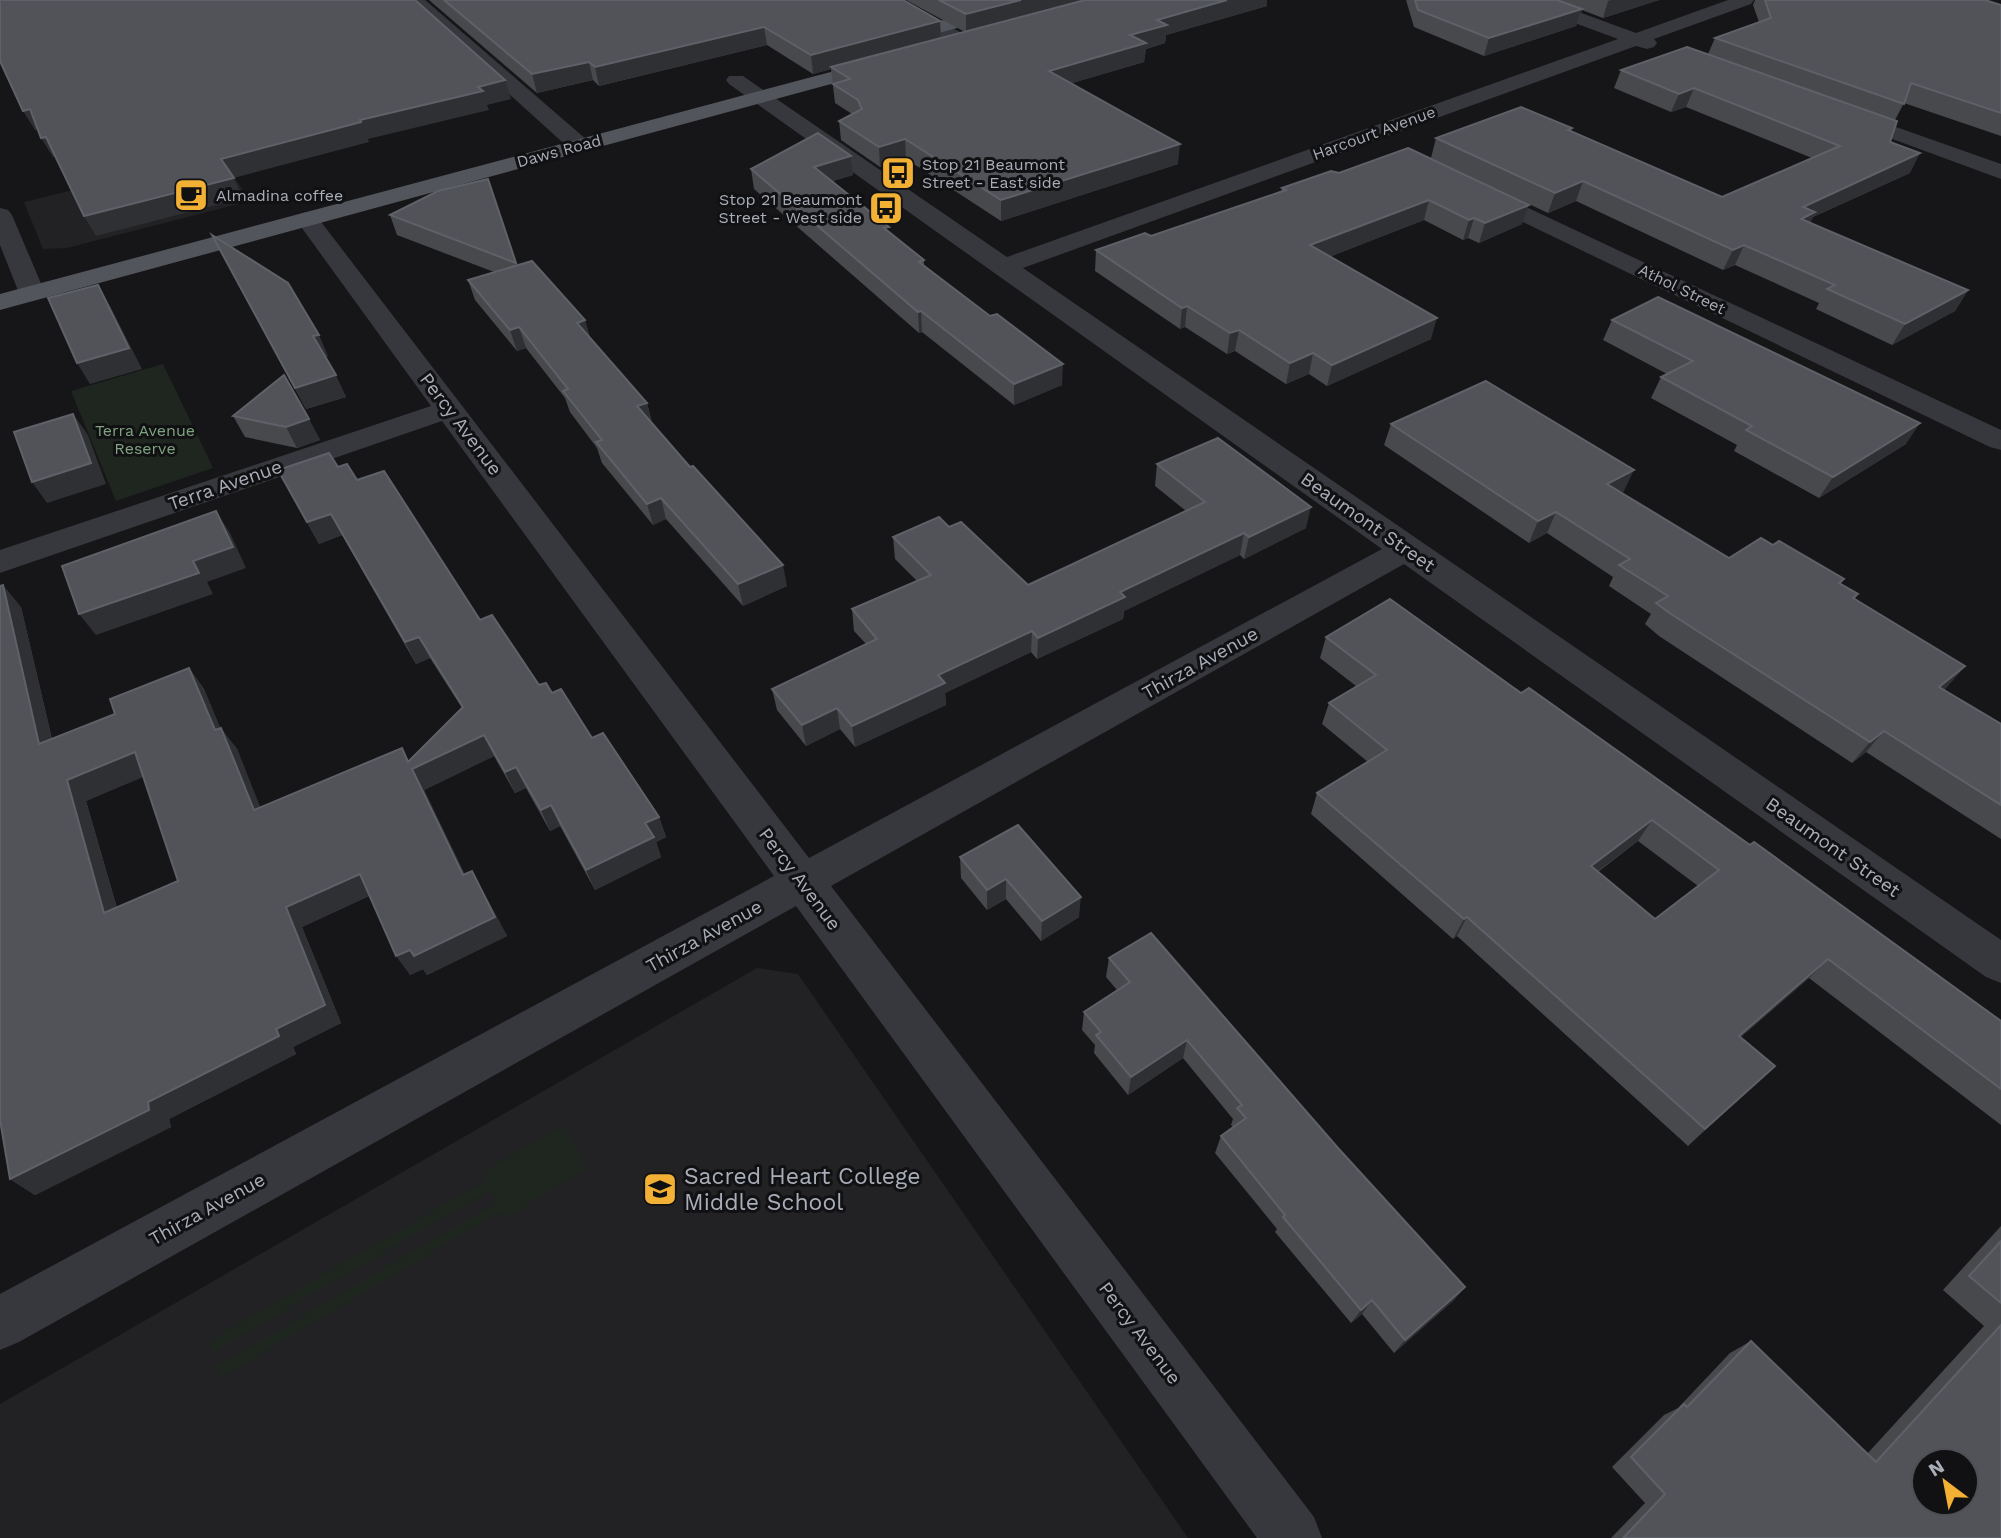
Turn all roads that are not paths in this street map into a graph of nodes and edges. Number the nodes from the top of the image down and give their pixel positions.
1 (414, 0) edge
2 (888, 0) edge
3 (1042, 0) edge
4 (1529, 0) edge
5 (1745, 0) edge
6 (937, 27) junction
7 (1636, 39) junction
8 (970, 40) joint
9 (870, 45) edge
10 (938, 49) edge
11 (1667, 50) dead end
12 (900, 60) edge
13 (742, 84) junction
14 (1826, 108) edge
15 (583, 120) dead end
16 (558, 127) junction
17 (531, 134) dead end
18 (1364, 137) junction
19 (579, 145) junction
20 (1401, 155) edge
21 (2001, 172) edge
22 (1451, 179) edge
23 (0, 215) edge
24 (307, 219) junction
25 (47, 262) dead end
26 (1003, 267) junction
27 (11, 272) edge
28 (32, 293) junction
29 (0, 302) edge
30 (450, 409) junction
31 (2001, 441) edge
32 (1407, 549) junction
33 (0, 562) edge
34 (803, 882) junction
35 (2001, 964) edge
36 (0, 1323) edge
37 (1293, 1538) edge

1 - 16 street
2 - 6 street
3 - 6 main road
4 - 7 street
5 - 7 street, Harcourt Avenue
6 - 8 street
6 - 9 main road
7 - 11 street
7 - 18 street, Harcourt Avenue
8 - 10 main road
12 - 13 main road, Daws Road
13 - 19 main road, Daws Road
13 - 26 street, Beaumont Street
14 - 21 street
15 - 16 main road, Daws Road
16 - 17 main road, Daws Road
16 - 19 street
18 - 20 street
18 - 26 street, Harcourt Avenue
19 - 24 main road, Daws Road
22 - 31 street, Athol Street
23 - 27 street
24 - 28 main road, Daws Road
24 - 30 street, Percy Avenue
25 - 27 main road
26 - 32 street, Beaumont Street
27 - 28 street
28 - 29 main road, Daws Road
30 - 33 street, Terra Avenue
30 - 34 street, Percy Avenue
32 - 34 street, Thirza Avenue
32 - 35 street, Beaumont Street
34 - 36 street, Thirza Avenue
34 - 37 street, Percy Avenue

